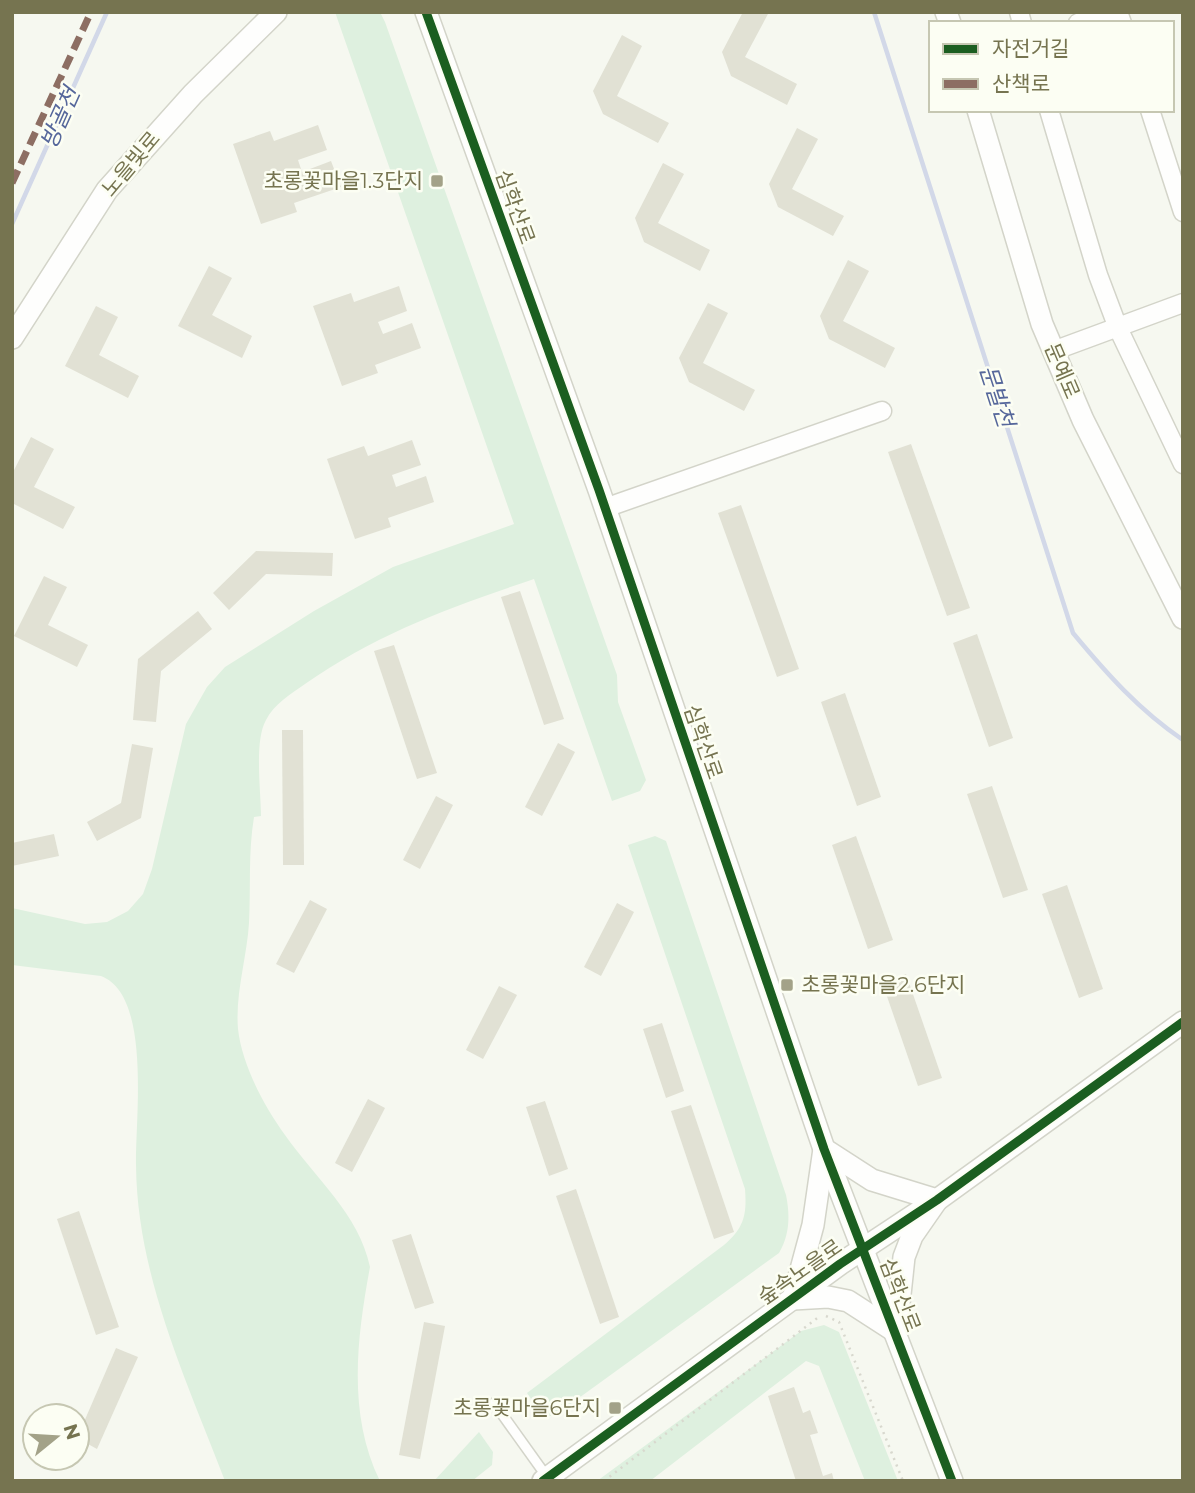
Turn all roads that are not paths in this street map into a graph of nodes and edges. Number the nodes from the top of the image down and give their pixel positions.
1 (276, 12) edge
2 (426, 12) edge
3 (1108, 12) edge
4 (1083, 21) edge
5 (979, 112) edge
6 (1050, 112) edge
7 (1151, 112) edge
8 (1183, 212) edge
9 (1183, 303) edge
10 (1118, 328) junction
11 (12, 338) edge
12 (1053, 351) junction
13 (882, 411) dead end
14 (1183, 464) edge
15 (605, 508) junction
16 (1183, 618) edge
17 (1183, 1022) edge
18 (824, 1149) junction
19 (937, 1200) junction
20 (864, 1248) junction
21 (793, 1299) junction
22 (896, 1332) junction
23 (494, 1404) dead end
24 (545, 1479) edge
25 (952, 1481) edge

1 - 11 street, 노을빛로
2 - 15 street, 심학산로
3 - 4 street
5 - 12 street, 문예로
6 - 10 street
7 - 8 street
9 - 10 street
10 - 12 street
10 - 14 street
12 - 16 street, 문예로
13 - 15 street
15 - 18 street, 심학산로
17 - 19 street, 숲속노을로
18 - 19 street
18 - 20 street, 심학산로
18 - 21 street
19 - 20 street, 숲속노을로
19 - 22 street
20 - 21 street, 숲속노을로
20 - 22 street, 심학산로
21 - 22 street
21 - 24 street, 숲속노을로
22 - 25 street, 심학산로
23 - 24 lane

